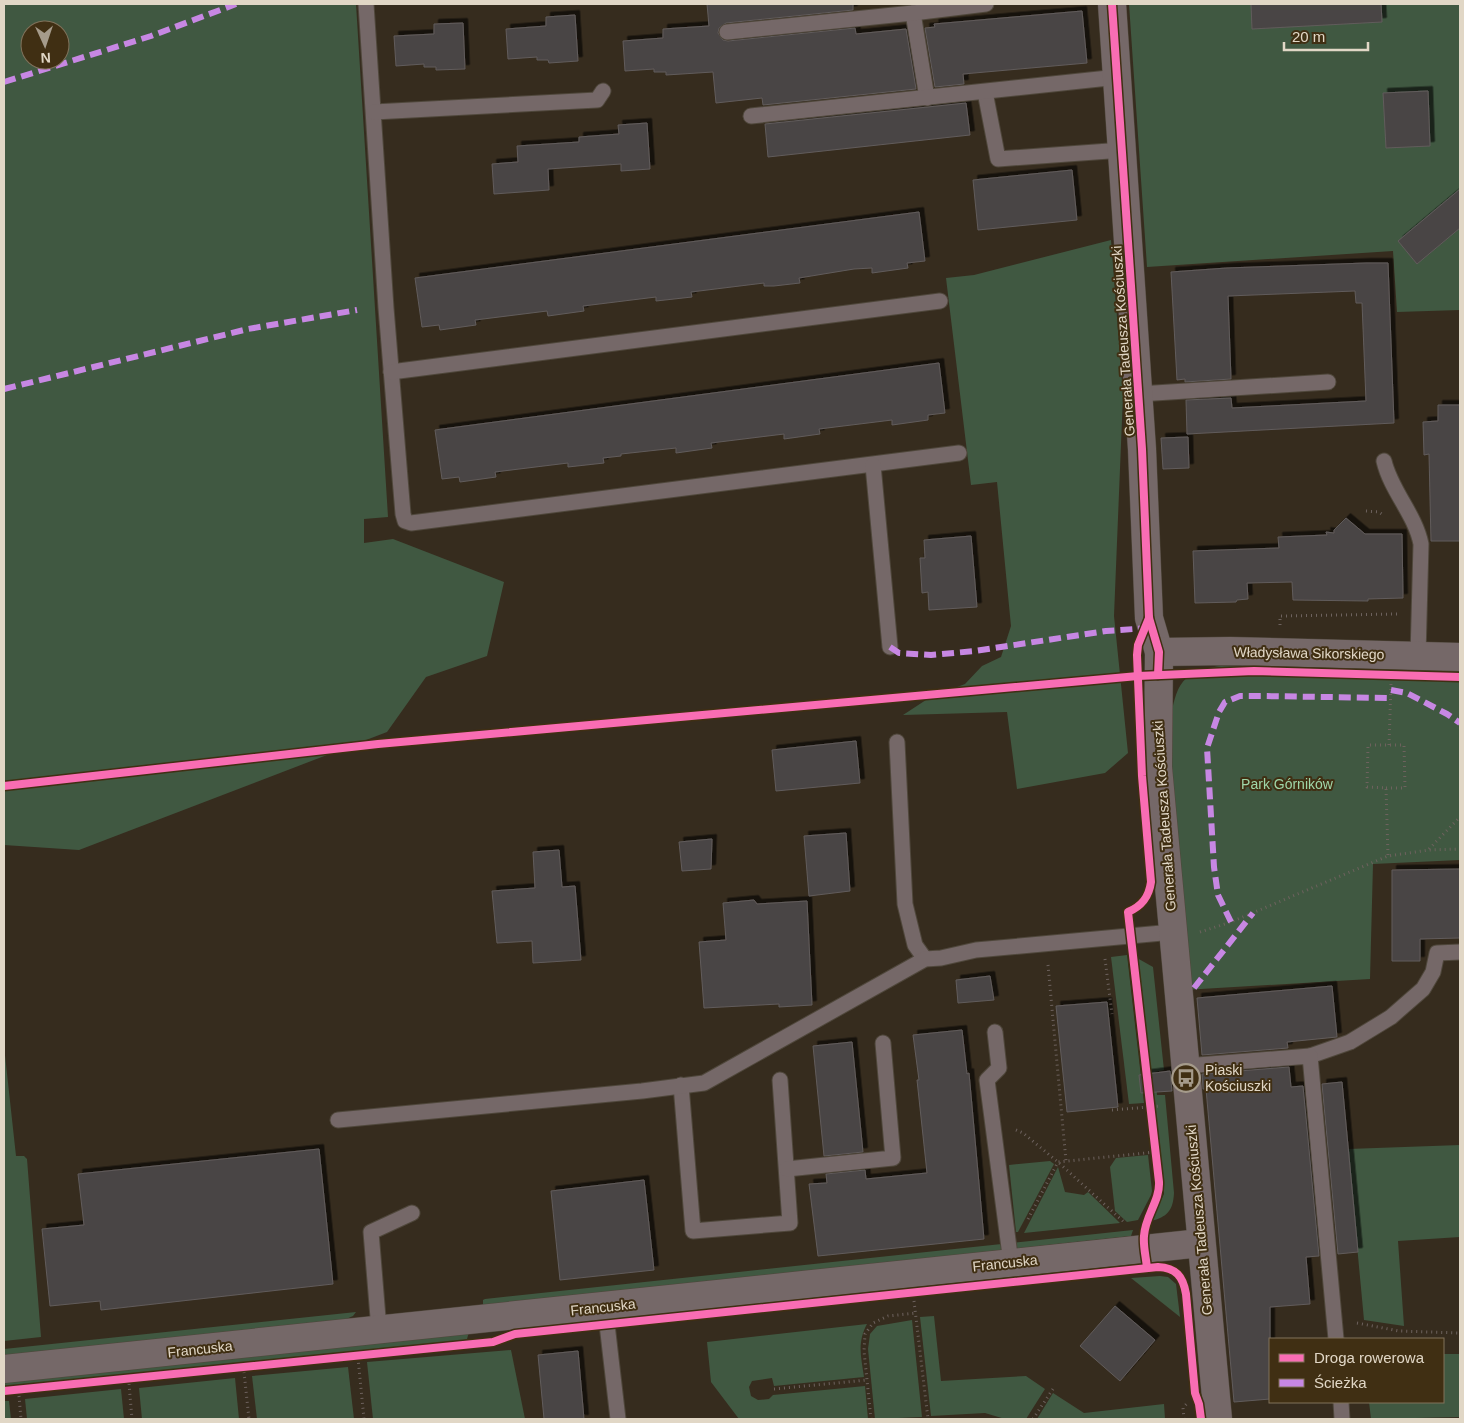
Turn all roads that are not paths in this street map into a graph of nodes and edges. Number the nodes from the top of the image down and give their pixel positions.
1 (366, 4) edge
2 (986, 4) edge
3 (1112, 4) edge
4 (913, 13) junction
5 (727, 32) dead end
6 (1118, 78) junction
7 (602, 91) dead end
8 (985, 92) junction
9 (927, 98) junction
10 (374, 112) junction
11 (751, 116) dead end
12 (1123, 150) junction
13 (940, 300) dead end
14 (391, 372) junction
15 (1328, 382) dead end
16 (1139, 394) junction
17 (959, 453) dead end
18 (1384, 461) dead end
19 (873, 465) junction
20 (890, 647) dead end
21 (1159, 652) junction
22 (1418, 656) junction
23 (1460, 657) edge
24 (897, 742) dead end
25 (1185, 932) junction
26 (1460, 952) edge
27 (926, 959) junction
28 (995, 1032) dead end
29 (883, 1043) dead end
30 (1310, 1056) junction
31 (1185, 1066) junction
32 (780, 1080) dead end
33 (681, 1085) junction
34 (338, 1120) dead end
35 (787, 1169) junction
36 (412, 1213) dead end
37 (1201, 1243) junction
38 (1011, 1263) junction
39 (605, 1307) junction
40 (379, 1330) junction
41 (1336, 1338) edge
42 (11, 1380) edge
43 (1341, 1403) edge
44 (618, 1419) edge
45 (1218, 1419) edge
46 (1342, 1419) edge

1 - 10 lane
2 - 4 lane
3 - 6 street, Generała Tadeusza Kościuszki
4 - 5 lane
4 - 9 lane
6 - 8 lane
6 - 12 street, Generała Tadeusza Kościuszki
7 - 10 lane
8 - 9 lane
8 - 12 lane
9 - 11 lane
10 - 14 lane
12 - 16 street, Generała Tadeusza Kościuszki
13 - 14 lane
14 - 19 lane
15 - 16 lane
16 - 21 street, Generała Tadeusza Kościuszki
17 - 19 lane
18 - 22 lane
19 - 20 lane
21 - 22 street, Władysława Sikorskiego
21 - 25 street, Generała Tadeusza Kościuszki
22 - 23 street, Władysława Sikorskiego
24 - 27 lane
25 - 27 lane
25 - 31 street, Generała Tadeusza Kościuszki
26 - 30 lane
27 - 33 lane
28 - 38 lane
29 - 35 lane
30 - 31 lane
30 - 41 lane
31 - 37 street, Generała Tadeusza Kościuszki
32 - 35 lane
33 - 34 lane
33 - 35 lane
36 - 40 lane
37 - 38 street, Francuska
37 - 45 street, Generała Tadeusza Kościuszki
38 - 39 street, Francuska
39 - 40 street, Francuska
39 - 44 lane
40 - 42 street, Francuska
43 - 46 lane

